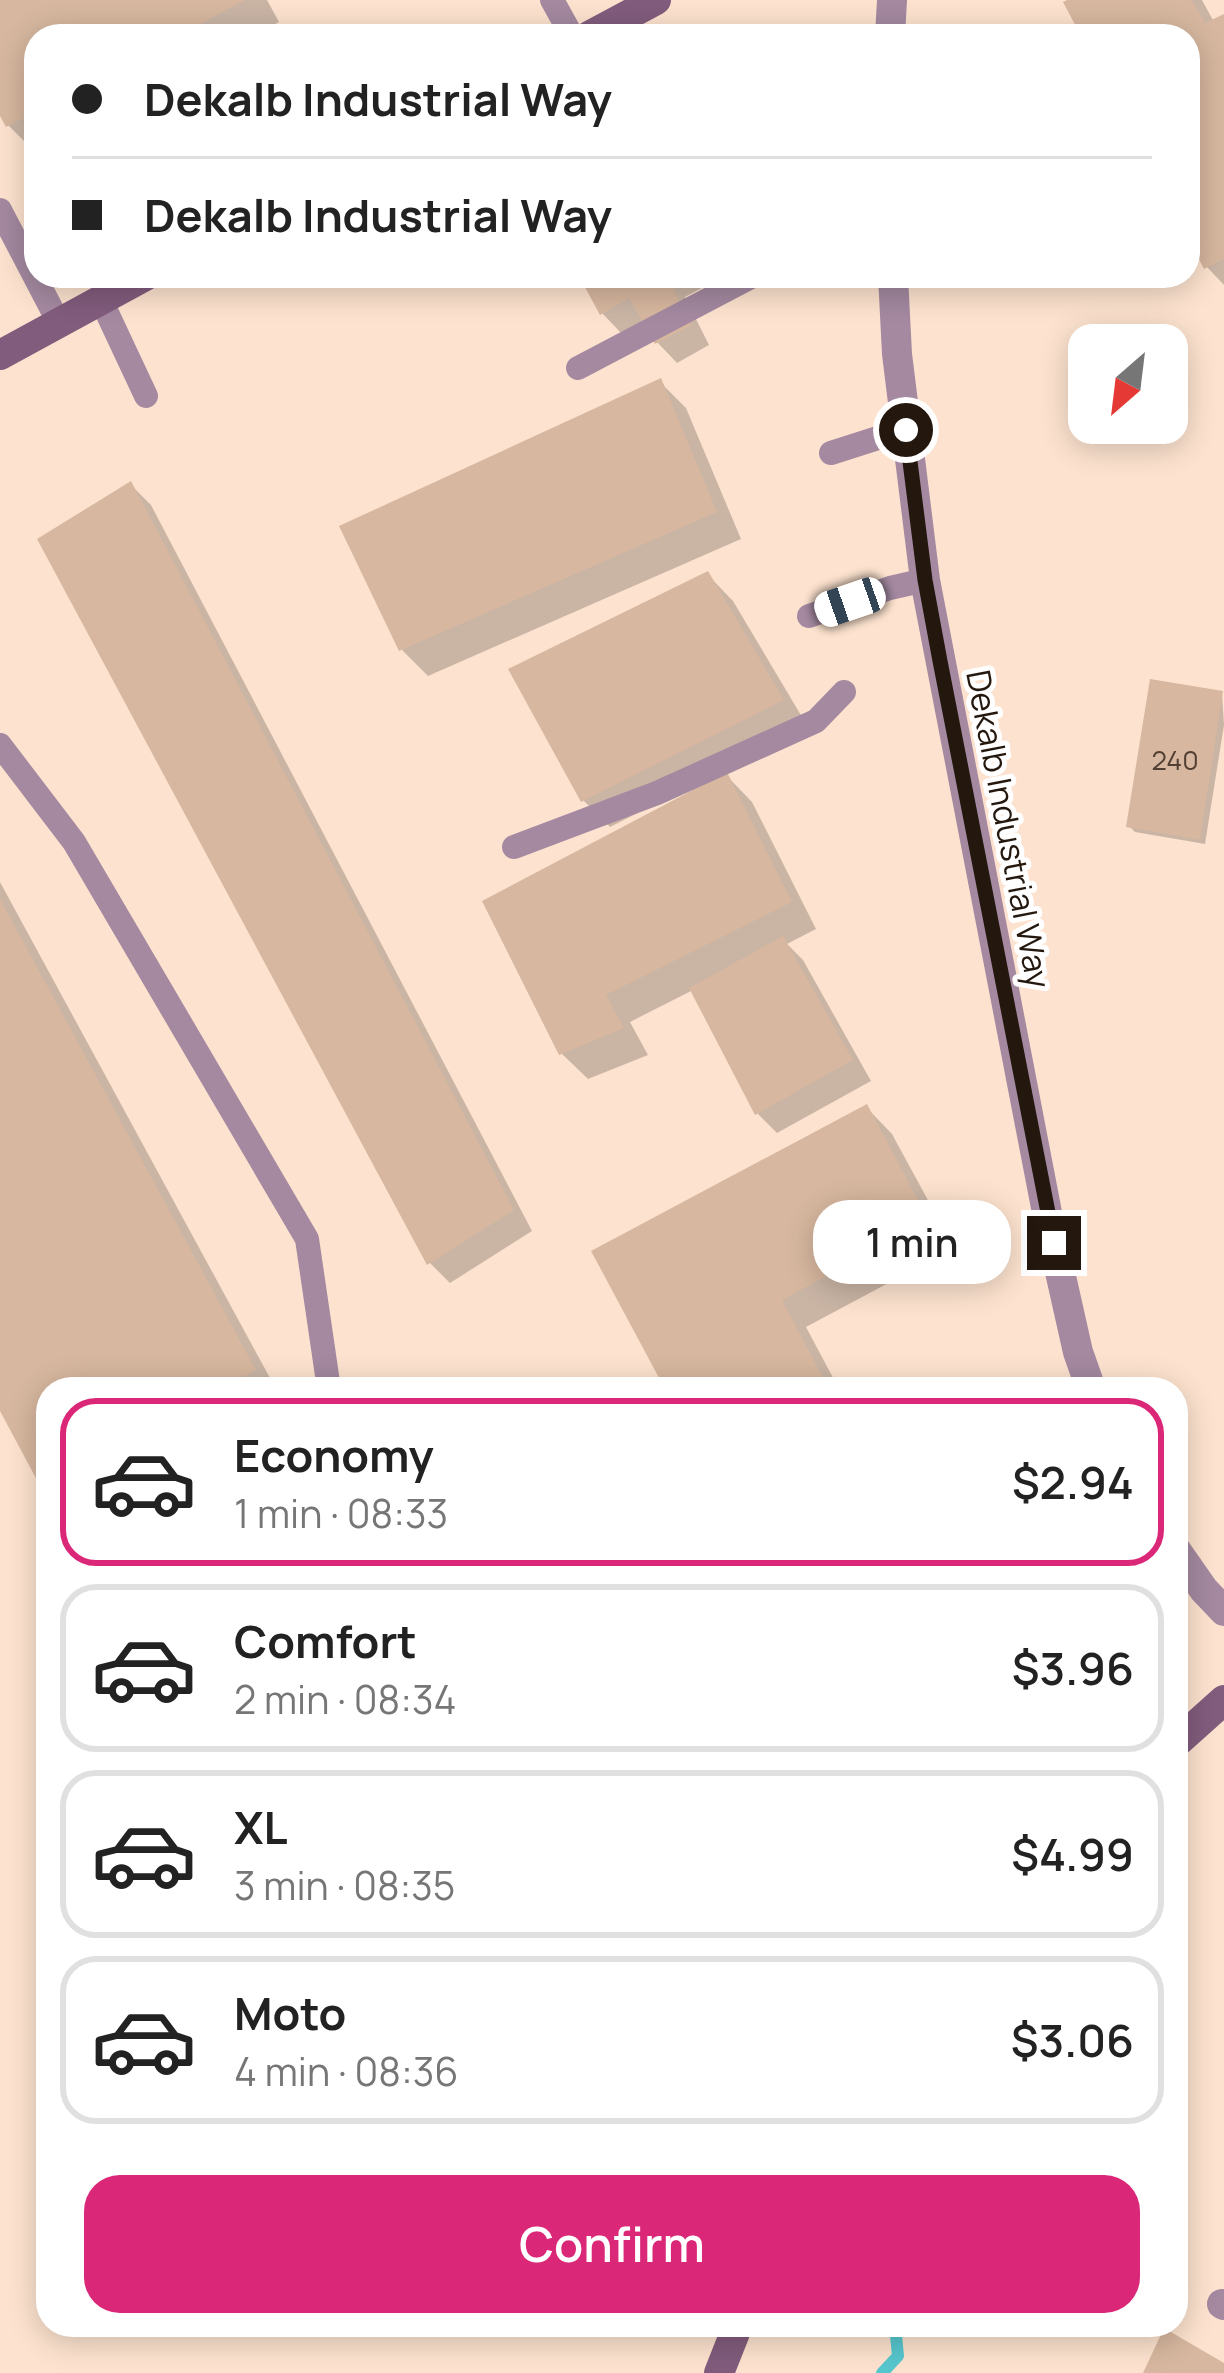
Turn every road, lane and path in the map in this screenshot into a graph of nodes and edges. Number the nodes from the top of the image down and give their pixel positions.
1 (656, 0) edge
2 (612, 24) edge
3 (0, 210) edge
4 (24, 256) edge
5 (41, 288) edge
6 (124, 288) edge
7 (730, 288) edge
8 (894, 288) edge
9 (101, 300) junction
10 (59, 323) junction
11 (0, 355) edge
12 (578, 368) dead end
13 (146, 396) dead end
14 (906, 430) junction
15 (831, 453) dead end
16 (925, 580) junction
17 (809, 616) dead end
18 (844, 692) dead end
19 (0, 745) edge
20 (514, 848) dead end
21 (327, 1377) edge
22 (1086, 1377) edge
23 (1188, 1567) edge
24 (1224, 1611) edge
25 (1224, 1700) edge
26 (1188, 1732) edge
27 (733, 2337) edge
28 (719, 2373) edge

1 - 2 main road
3 - 4 lane
5 - 10 lane
6 - 9 main road
7 - 12 lane
8 - 14 street, Dekalb Industrial Way
9 - 10 main road
9 - 13 lane
10 - 11 main road
14 - 15 lane
14 - 16 street, Dekalb Industrial Way
16 - 17 lane
16 - 22 street, Dekalb Industrial Way
18 - 20 lane
19 - 21 lane
23 - 24 street
25 - 26 main road
27 - 28 main road

